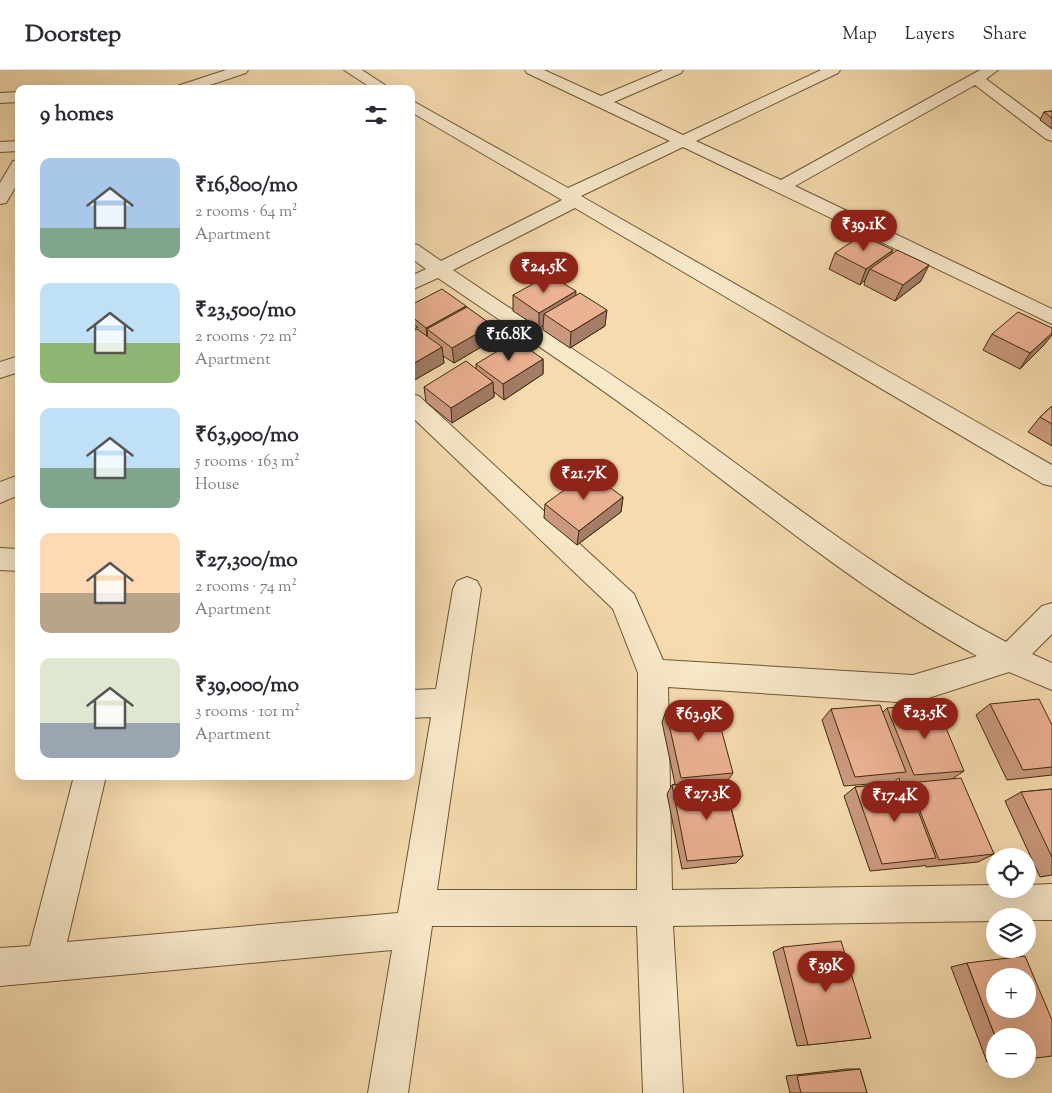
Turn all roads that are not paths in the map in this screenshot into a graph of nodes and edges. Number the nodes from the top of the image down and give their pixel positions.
1 (241, 70) edge
2 (351, 70) edge
3 (532, 70) edge
4 (676, 70) edge
5 (833, 70) edge
6 (983, 73) edge
7 (186, 85) edge
8 (377, 85) edge
9 (15, 97) edge
10 (0, 98) edge
11 (601, 102) junction
12 (415, 107) edge
13 (1052, 136) edge
14 (686, 142) junction
15 (15, 146) edge
16 (0, 147) edge
17 (15, 172) edge
18 (782, 186) junction
19 (572, 198) junction
20 (0, 199) edge
21 (415, 251) edge
22 (439, 269) junction
23 (415, 282) edge
24 (1052, 317) edge
25 (15, 364) edge
26 (0, 371) edge
27 (415, 407) edge
28 (1052, 477) edge
29 (15, 486) edge
30 (0, 493) edge
31 (0, 560) edge
32 (15, 560) edge
33 (467, 589) dead end
34 (1052, 615) edge
35 (1008, 660) junction
36 (653, 673) junction
37 (1052, 677) edge
38 (450, 702) junction
39 (415, 704) edge
40 (89, 780) edge
41 (1052, 902) edge
42 (655, 908) junction
43 (416, 919) junction
44 (44, 963) junction
45 (0, 967) edge
46 (388, 1093) edge
47 (663, 1093) edge

1 - 7 street
2 - 8 street
3 - 11 street
4 - 11 street
5 - 14 street
6 - 13 street
6 - 18 street
9 - 10 street
11 - 14 street
12 - 19 street
14 - 18 street
14 - 19 street
15 - 16 street
17 - 20 street
18 - 24 street
19 - 22 street
19 - 28 street
21 - 22 street
22 - 23 street
22 - 35 street
25 - 26 street
27 - 36 street
29 - 30 street
31 - 32 street
33 - 38 street
34 - 35 street
35 - 36 street
35 - 37 street
36 - 42 street
38 - 39 street
38 - 43 street
40 - 44 street
41 - 42 street
42 - 43 street
42 - 47 street
43 - 44 street
43 - 46 street
44 - 45 street

